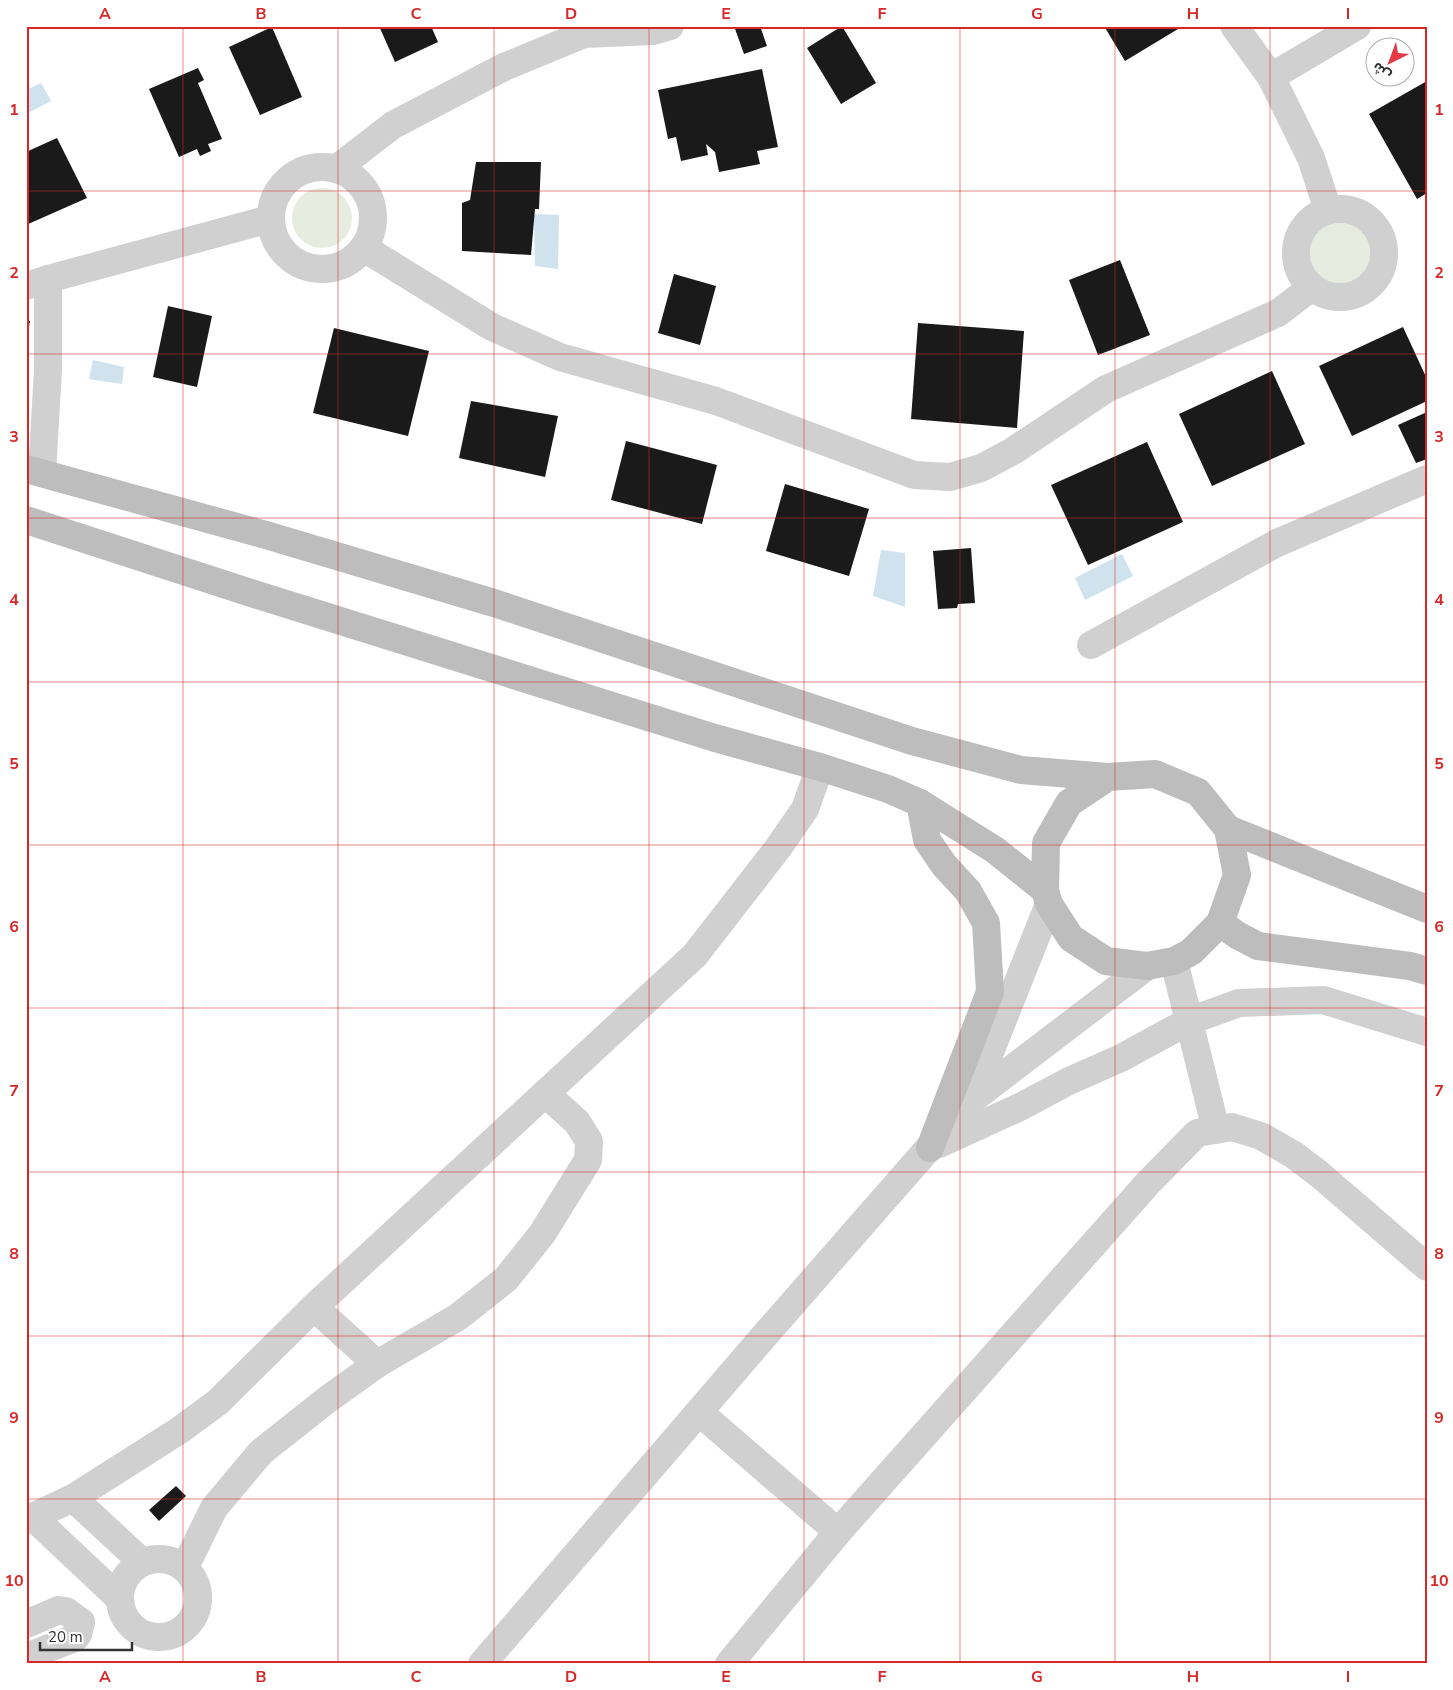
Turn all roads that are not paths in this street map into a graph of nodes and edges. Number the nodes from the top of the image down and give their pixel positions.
1 (670, 26) edge
2 (1234, 26) edge
3 (1357, 26) edge
4 (589, 30) edge
5 (1271, 77) junction
6 (336, 169) junction
7 (1328, 210) junction
8 (270, 219) junction
9 (364, 248) junction
10 (37, 282) edge
11 (1312, 287) junction
12 (34, 471) edge
13 (1427, 478) edge
14 (26, 520) edge
15 (1091, 645) dead end
16 (820, 766) junction
17 (1108, 778) junction
18 (920, 803) junction
19 (1228, 829) junction
20 (1047, 897) junction
21 (1427, 909) edge
22 (1220, 923) junction
23 (1174, 960) junction
24 (1147, 966) junction
25 (1427, 971) edge
26 (1189, 1021) junction
27 (1427, 1032) edge
28 (546, 1094) junction
29 (970, 1101) junction
30 (1216, 1130) junction
31 (930, 1148) junction
32 (1427, 1267) edge
33 (314, 1307) junction
34 (377, 1364) junction
35 (700, 1413) junction
36 (72, 1498) junction
37 (30, 1519) edge
38 (838, 1532) junction
39 (142, 1562) junction
40 (185, 1568) junction
41 (120, 1603) junction
42 (81, 1622) junction
43 (26, 1624) edge
44 (26, 1657) edge
45 (482, 1664) edge
46 (729, 1664) edge

1 - 4 street
2 - 5 street
3 - 5 street
4 - 6 street
5 - 7 street
6 - 8 street
6 - 9 street
7 - 11 street
7 - 11 street
8 - 9 street
8 - 10 street
9 - 11 street
10 - 12 street
12 - 17 street
13 - 15 street
14 - 16 street
16 - 18 street
16 - 28 street
17 - 19 street
17 - 20 street
18 - 20 street
18 - 31 street
19 - 21 street
19 - 22 street
20 - 24 street
20 - 29 street
22 - 23 street
22 - 25 street
23 - 24 street
23 - 26 street
24 - 29 street
26 - 27 street
26 - 30 street
26 - 31 street
28 - 33 street
28 - 34 street
29 - 31 street
30 - 32 street
30 - 38 street
31 - 35 street
33 - 34 street
33 - 36 street
34 - 40 street
35 - 38 street
35 - 45 street
36 - 37 street
36 - 39 street
37 - 41 street
38 - 46 street
39 - 40 street
39 - 41 street
40 - 41 street
41 - 42 street
42 - 43 street
42 - 44 street

